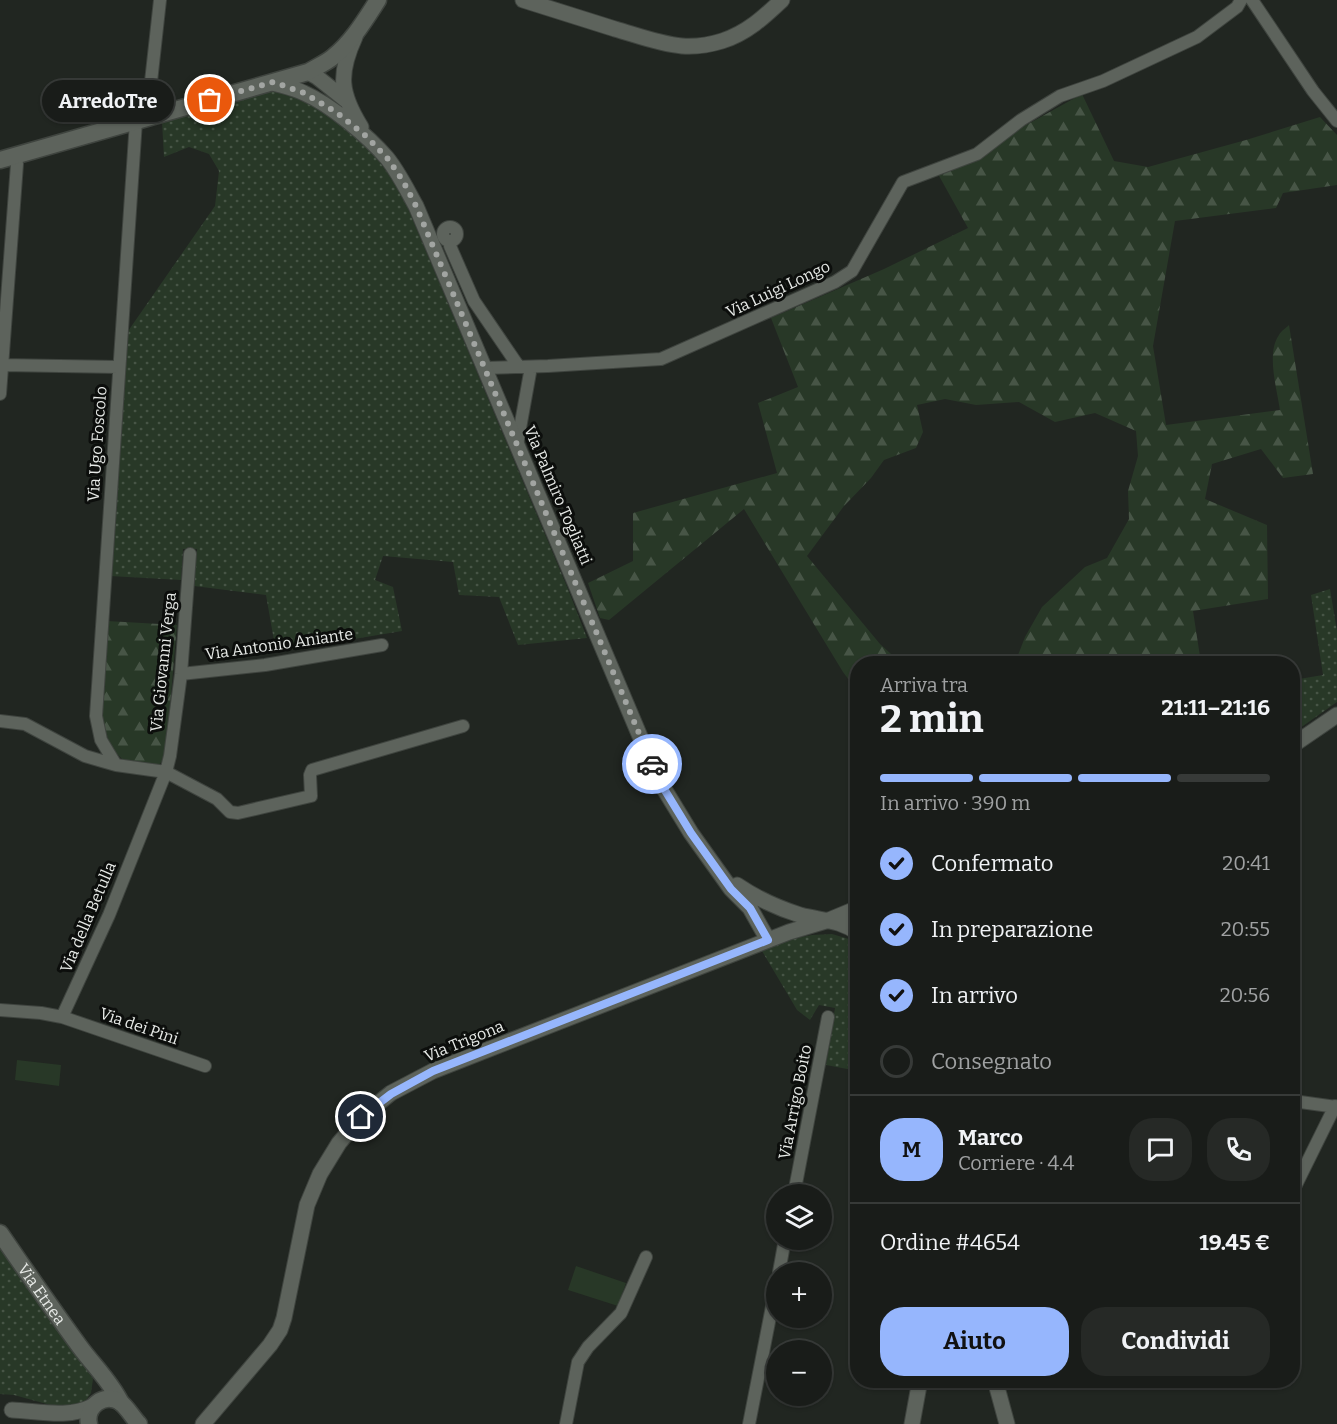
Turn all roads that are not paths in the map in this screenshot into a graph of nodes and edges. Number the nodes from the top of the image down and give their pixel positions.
1 (160, 0) edge
2 (370, 0) edge
3 (378, 0) edge
4 (523, 0) edge
5 (782, 0) edge
6 (1241, 0) edge
7 (1252, 0) edge
8 (358, 31) junction
9 (343, 48) junction
10 (308, 72) junction
11 (273, 82) junction
12 (341, 106) junction
13 (141, 120) junction
14 (1337, 121) edge
15 (8, 158) edge
16 (450, 241) dead end
17 (2, 365) junction
18 (118, 367) junction
19 (525, 367) junction
20 (484, 368) junction
21 (1, 379) edge
22 (0, 394) edge
23 (517, 445) junction
24 (190, 554) dead end
25 (381, 645) dead end
26 (181, 674) junction
27 (1337, 715) edge
28 (0, 722) edge
29 (463, 726) dead end
30 (1300, 741) edge
31 (116, 765) junction
32 (166, 772) junction
33 (715, 868) junction
34 (750, 908) junction
35 (780, 908) junction
36 (850, 915) edge
37 (829, 920) junction
38 (850, 928) edge
39 (789, 932) junction
40 (768, 940) junction
41 (0, 1010) edge
42 (62, 1017) junction
43 (828, 1017) dead end
44 (205, 1066) dead end
45 (1300, 1102) edge
46 (1336, 1106) edge
47 (1300, 1177) edge
48 (796, 1184) edge
49 (0, 1233) edge
50 (646, 1257) dead end
51 (768, 1328) edge
52 (85, 1354) junction
53 (919, 1388) edge
54 (997, 1388) edge
55 (121, 1403) junction
56 (94, 1405) junction
57 (218, 1406) junction
58 (6, 1408) edge
59 (67, 1424) edge
60 (89, 1424) edge
61 (139, 1424) edge
62 (203, 1424) edge
63 (210, 1424) edge
64 (566, 1424) edge
65 (749, 1424) edge
66 (912, 1424) edge
67 (1007, 1424) edge

1 - 13 street, Via Ugo Foscolo
2 - 9 main road
3 - 8 main road
4 - 5 street
6 - 19 street, Via Luigi Longo
7 - 14 street
8 - 9 main road
8 - 12 street
9 - 10 main road
10 - 11 main road
10 - 12 street
11 - 12 street
11 - 13 main road
12 - 20 street, Via Palmiro Togliatti
13 - 15 main road
13 - 18 street, Via Ugo Foscolo
15 - 17 street
16 - 19 street
17 - 18 street
17 - 21 street
18 - 31 street, Via Ugo Foscolo
19 - 20 street, Via Luigi Longo
19 - 23 street
20 - 23 street, Via Palmiro Togliatti
21 - 22 street
23 - 33 street, Via Palmiro Togliatti
24 - 26 street, Via Giovanni Verga
25 - 26 street, Via Antonio Aniante
26 - 32 street, Via Giovanni Verga
27 - 30 street
28 - 31 street
29 - 32 street
31 - 32 street
32 - 42 street, Via della Betulla
33 - 34 street
33 - 35 street
34 - 39 street
34 - 40 street
35 - 37 street
35 - 39 street
36 - 37 street, Via Trigona
37 - 38 street
37 - 39 street, Via Trigona
39 - 40 street, Via Trigona
40 - 57 street, Via Trigona
41 - 42 street
42 - 44 street, Via dei Pini
43 - 48 street, Via Arrigo Boito
45 - 46 street
46 - 47 street
49 - 52 main road, Via Etnea
50 - 64 street
51 - 65 street
52 - 55 main road
52 - 56 main road
53 - 66 street
54 - 67 street
55 - 56 main road
55 - 61 main road
56 - 58 street
56 - 60 main road
57 - 62 street, Via Trigona
57 - 63 street
58 - 59 street

